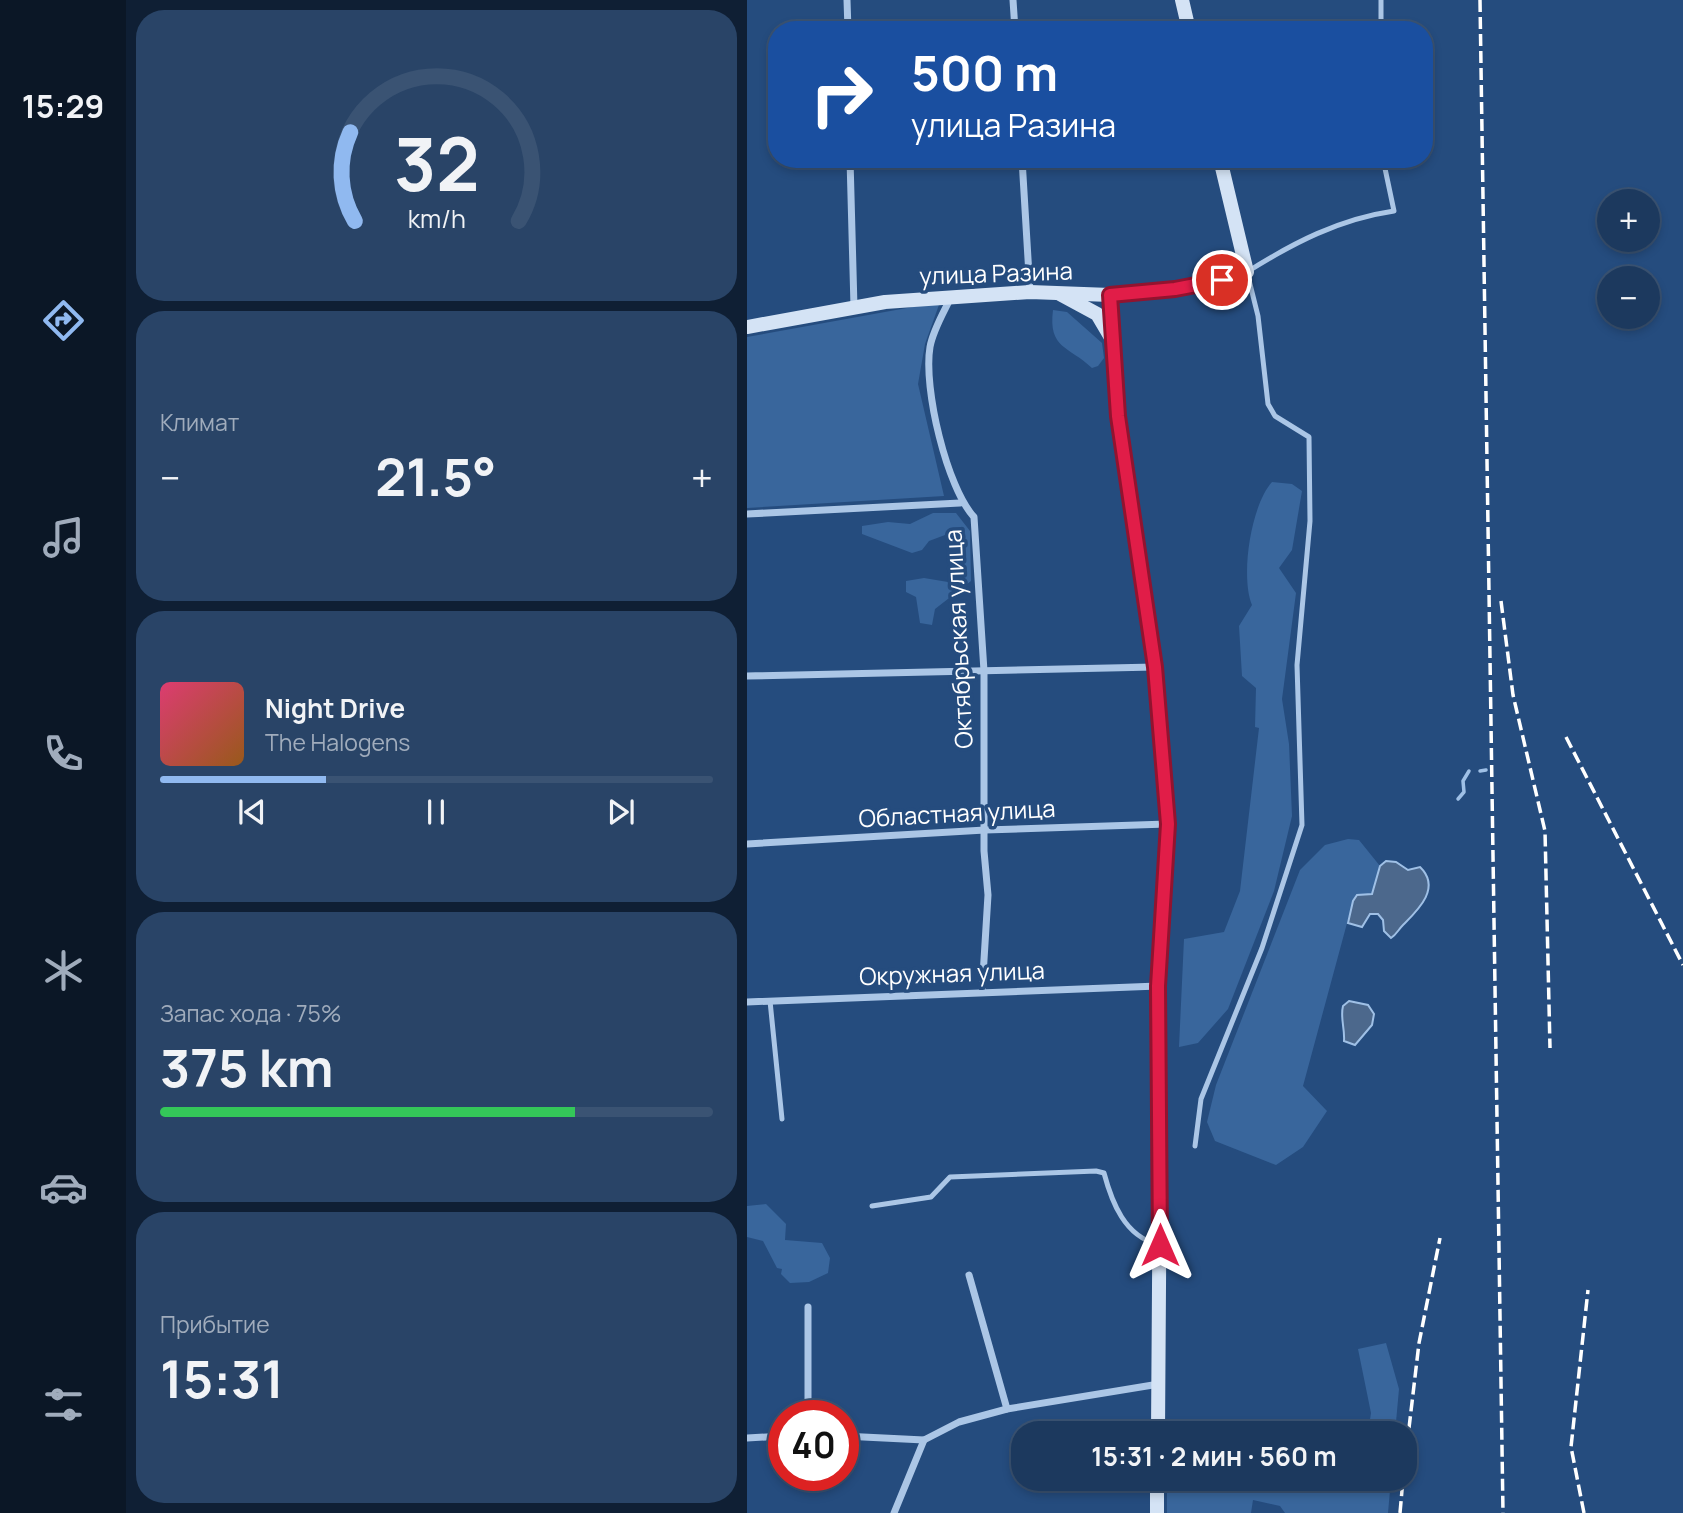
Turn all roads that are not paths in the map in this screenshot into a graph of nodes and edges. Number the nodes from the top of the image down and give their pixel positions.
1 (847, 0) edge
2 (1013, 0) edge
3 (1182, 0) edge
4 (1381, 0) edge
5 (848, 21) edge
6 (1014, 21) edge
7 (1187, 21) edge
8 (1381, 21) edge
9 (850, 168) edge
10 (1023, 168) edge
11 (1222, 168) edge
12 (1385, 168) edge
13 (1247, 272) junction
14 (1030, 292) junction
15 (1057, 293) junction
16 (1110, 295) junction
17 (951, 296) junction
18 (854, 307) junction
19 (747, 327) edge
20 (1111, 337) junction
21 (960, 503) junction
22 (747, 514) edge
23 (1155, 667) junction
24 (984, 671) junction
25 (747, 676) edge
26 (1168, 824) junction
27 (985, 830) junction
28 (747, 844) edge
29 (1158, 986) junction
30 (982, 992) junction
31 (770, 1001) junction
32 (747, 1002) edge
33 (782, 1119) dead end
34 (1195, 1146) dead end
35 (872, 1206) dead end
36 (1160, 1245) junction
37 (969, 1275) dead end
38 (808, 1307) dead end
39 (1159, 1384) junction
40 (808, 1400) edge
41 (1008, 1409) junction
42 (1158, 1421) edge
43 (768, 1437) edge
44 (859, 1437) edge
45 (747, 1438) edge
46 (924, 1440) junction
47 (1157, 1491) edge
48 (894, 1513) edge
49 (1157, 1513) edge

1 - 5 street
2 - 6 street
3 - 7 street
4 - 8 lane
9 - 18 street
10 - 14 street
11 - 13 street
12 - 13 lane
13 - 16 street, улица Разина
13 - 34 lane
14 - 15 street, улица Разина
14 - 17 street, улица Разина
15 - 16 street, улица Разина
15 - 20 street
16 - 20 street
17 - 18 street, улица Разина
17 - 21 street, Октябрьская улица
18 - 19 street, улица Разина
20 - 23 street
21 - 22 street
21 - 24 street, Октябрьская улица
23 - 24 street
23 - 26 street
24 - 25 street
24 - 27 street, Октябрьская улица
26 - 27 street, Областная улица
26 - 29 street
27 - 28 street, Областная улица
27 - 30 street, Октябрьская улица
29 - 30 street, Окружная улица
29 - 36 street
30 - 31 street, Окружная улица
31 - 32 street, Окружная улица
31 - 33 lane
35 - 36 lane
36 - 39 street
37 - 41 street
38 - 40 street
39 - 41 street
39 - 42 street
41 - 46 street
43 - 45 street
44 - 46 street
46 - 48 street
47 - 49 street

